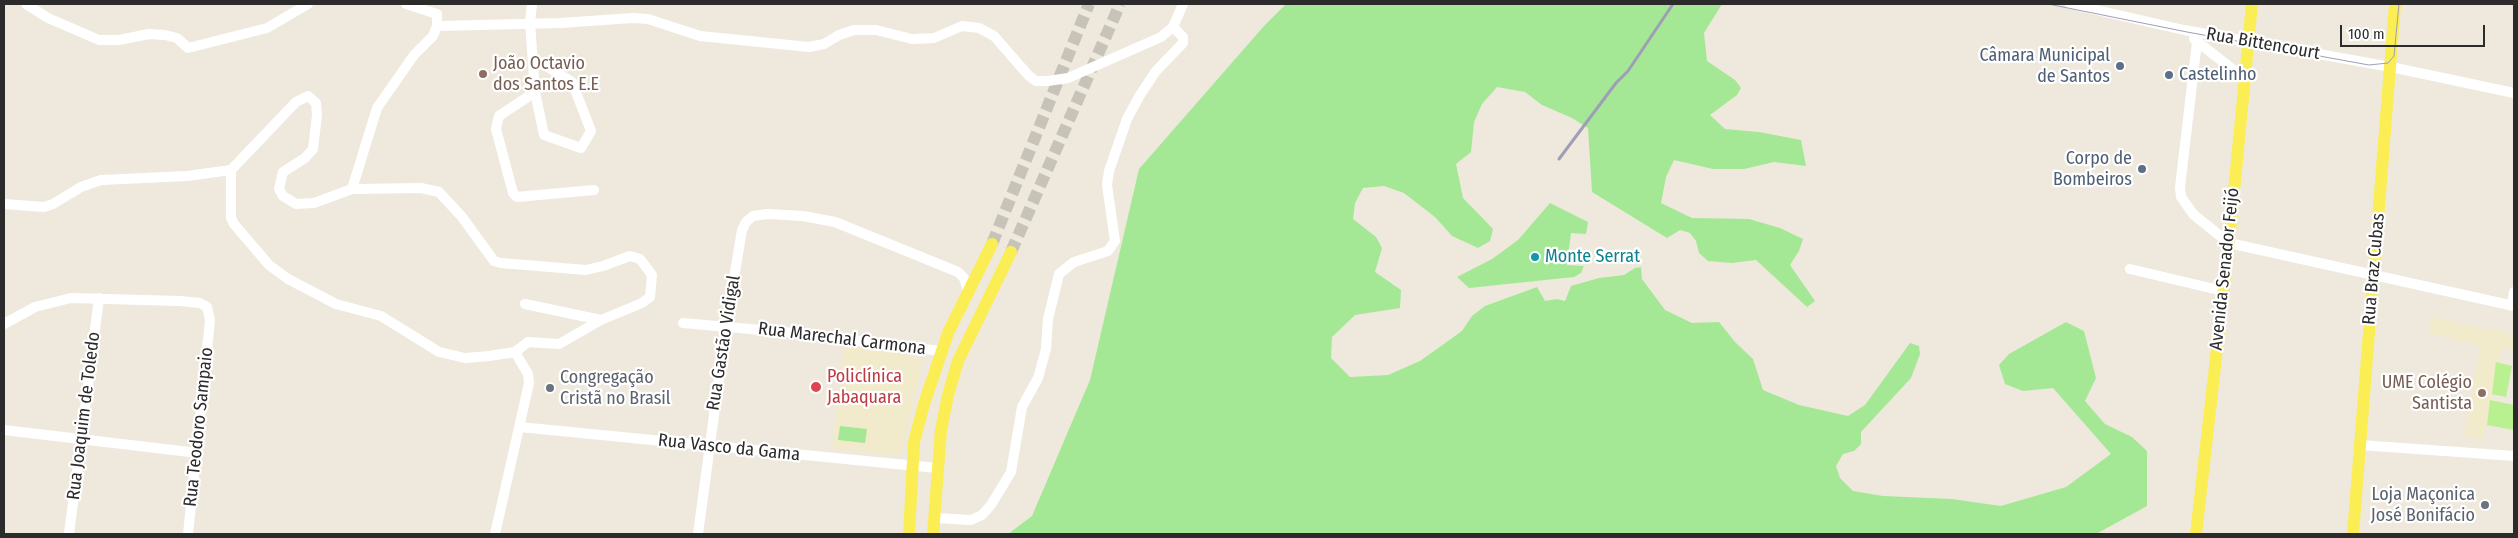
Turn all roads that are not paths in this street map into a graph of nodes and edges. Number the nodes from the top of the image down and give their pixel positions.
1 (26, 4) edge
2 (308, 4) edge
3 (406, 4) edge
4 (532, 4) edge
5 (1183, 4) edge
6 (2070, 4) edge
7 (2252, 4) edge
8 (2396, 4) edge
9 (530, 22) junction
10 (437, 26) junction
11 (1173, 27) junction
12 (2184, 30) junction
13 (2248, 41) junction
14 (2197, 42) junction
15 (534, 58) junction
16 (2391, 67) junction
17 (2245, 78) junction
18 (535, 92) junction
19 (2514, 93) edge
20 (231, 170) junction
21 (352, 189) junction
22 (594, 190) dead end
23 (4, 204) edge
24 (2229, 243) junction
25 (992, 244) tunnel mouth
26 (1011, 252) tunnel mouth
27 (2130, 269) dead end
28 (2374, 276) junction
29 (968, 291) junction
30 (2223, 291) junction
31 (2514, 292) edge
32 (99, 298) junction
33 (525, 304) dead end
34 (2513, 306) edge
35 (601, 320) junction
36 (683, 323) dead end
37 (4, 324) edge
38 (726, 326) junction
39 (942, 351) junction
40 (515, 352) junction
41 (520, 428) junction
42 (4, 430) edge
43 (82, 439) junction
44 (2360, 445) junction
45 (709, 446) junction
46 (198, 452) junction
47 (2514, 456) edge
48 (912, 467) junction
49 (938, 468) junction
50 (934, 518) junction
51 (69, 534) edge
52 (188, 534) edge
53 (495, 534) edge
54 (698, 534) edge
55 (909, 534) edge
56 (933, 534) edge
57 (2196, 534) edge
58 (2353, 534) edge

1 - 2 street
3 - 10 street
4 - 9 street
5 - 11 street
6 - 12 street, Rua Bittencourt
7 - 13 main road, Avenida Senador Feijó
8 - 16 main road, Rua Braz Cubas
9 - 10 street
9 - 11 street
9 - 15 street
10 - 21 street
11 - 50 street
12 - 13 street, Rua Bittencourt
12 - 14 street
13 - 16 street, Rua Bittencourt
13 - 17 main road, Avenida Senador Feijó
14 - 17 street
14 - 24 street
15 - 18 street
15 - 18 street
16 - 19 street, Rua Bittencourt
16 - 28 main road, Rua Braz Cubas
17 - 24 main road, Avenida Senador Feijó
18 - 22 street
20 - 21 street
20 - 23 street
20 - 40 street
21 - 35 street
24 - 28 street
24 - 30 main road, Avenida Senador Feijó
25 - 29 main road
26 - 49 main road
27 - 30 street
28 - 34 street
28 - 44 main road, Rua Braz Cubas
29 - 38 street, Rua Gastão Vidigal
29 - 39 main road
30 - 57 main road, Avenida Senador Feijó
31 - 34 street
32 - 37 street
32 - 43 street, Rua Joaquim de Toledo
32 - 46 street, Rua Teodoro Sampaio
33 - 35 street
35 - 40 street
36 - 38 street, Rua Marechal Carmona
38 - 39 street, Rua Marechal Carmona
38 - 45 street, Rua Gastão Vidigal
39 - 48 main road
40 - 41 street
41 - 45 street, Rua Vasco da Gama
41 - 53 street
42 - 43 street
43 - 46 street
43 - 51 street, Rua Joaquim de Toledo
44 - 47 street
44 - 58 main road, Rua Braz Cubas
45 - 48 street, Rua Vasco da Gama
45 - 54 street, Rua Gastão Vidigal
46 - 52 street, Rua Teodoro Sampaio
48 - 49 street, Rua Vasco da Gama
48 - 55 main road
49 - 50 main road
50 - 56 main road

